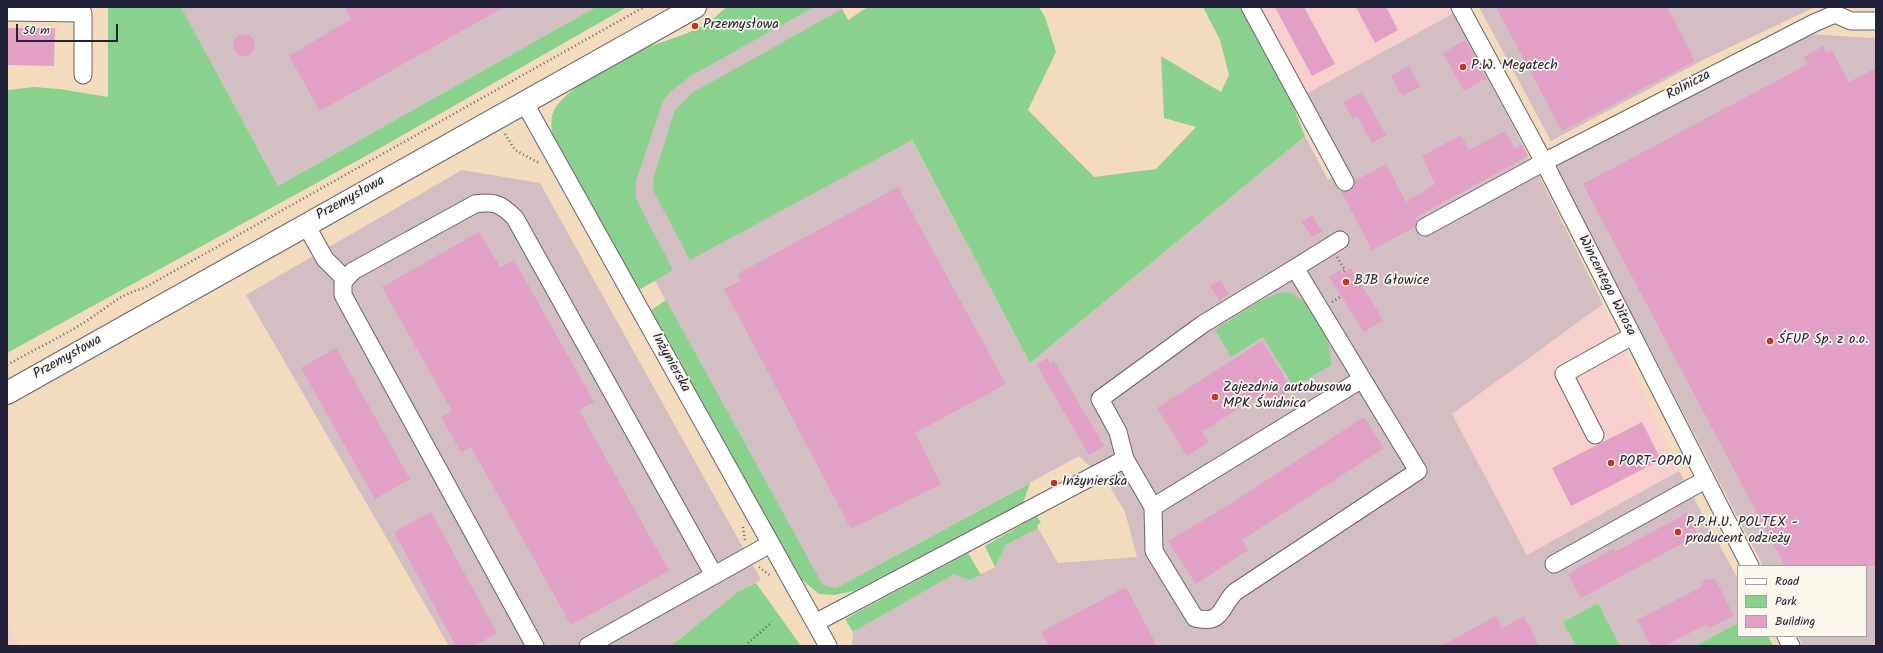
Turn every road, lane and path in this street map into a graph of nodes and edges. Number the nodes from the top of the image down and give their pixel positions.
1 (644, 7) edge
2 (695, 7) edge
3 (1250, 7) edge
4 (1460, 7) edge
5 (1831, 10) edge
6 (7, 12) edge
7 (1876, 21) edge
8 (83, 75) dead end
9 (484, 97) junction
10 (524, 102) junction
11 (495, 118) junction
12 (1544, 162) junction
13 (543, 169) dead end
14 (1345, 182) dead end
15 (306, 224) junction
16 (1425, 227) dead end
17 (1340, 240) dead end
18 (1295, 268) junction
19 (345, 279) junction
20 (1632, 336) junction
21 (7, 365) edge
22 (1362, 379) junction
23 (7, 393) edge
24 (1595, 435) dead end
25 (1125, 459) junction
26 (1705, 480) junction
27 (1153, 506) junction
28 (743, 523) dead end
29 (770, 544) junction
30 (751, 554) junction
31 (1554, 564) dead end
32 (1749, 565) edge
33 (714, 575) junction
34 (774, 582) dead end
35 (772, 622) dead end
36 (815, 623) junction
37 (1786, 637) edge
38 (535, 646) edge
39 (588, 646) edge
40 (745, 646) edge
41 (828, 646) edge
42 (1791, 646) edge

1 - 9 path
2 - 10 main road, Przemysłowa
3 - 14 street
4 - 12 street, Wincentego Witosa
5 - 7 street, Rolnicza
5 - 12 street, Rolnicza
6 - 8 street
9 - 11 path
9 - 21 path
10 - 11 main road, Przemysłowa
10 - 29 street, Inżynierska
11 - 13 path
11 - 15 main road, Przemysłowa
12 - 16 street, Rolnicza
12 - 20 street, Wincentego Witosa
15 - 19 street
15 - 23 main road, Przemysłowa
17 - 18 street
18 - 22 street
18 - 25 street
19 - 33 street
19 - 38 street
20 - 24 street
20 - 26 street, Wincentego Witosa
22 - 27 street
22 - 27 street
25 - 27 street
25 - 36 street
26 - 31 street
26 - 32 street, Wincentego Witosa
28 - 30 path
29 - 30 street
29 - 36 street, Inżynierska
30 - 33 street
30 - 34 path
33 - 39 street
35 - 40 path
36 - 41 street, Inżynierska
37 - 42 street

